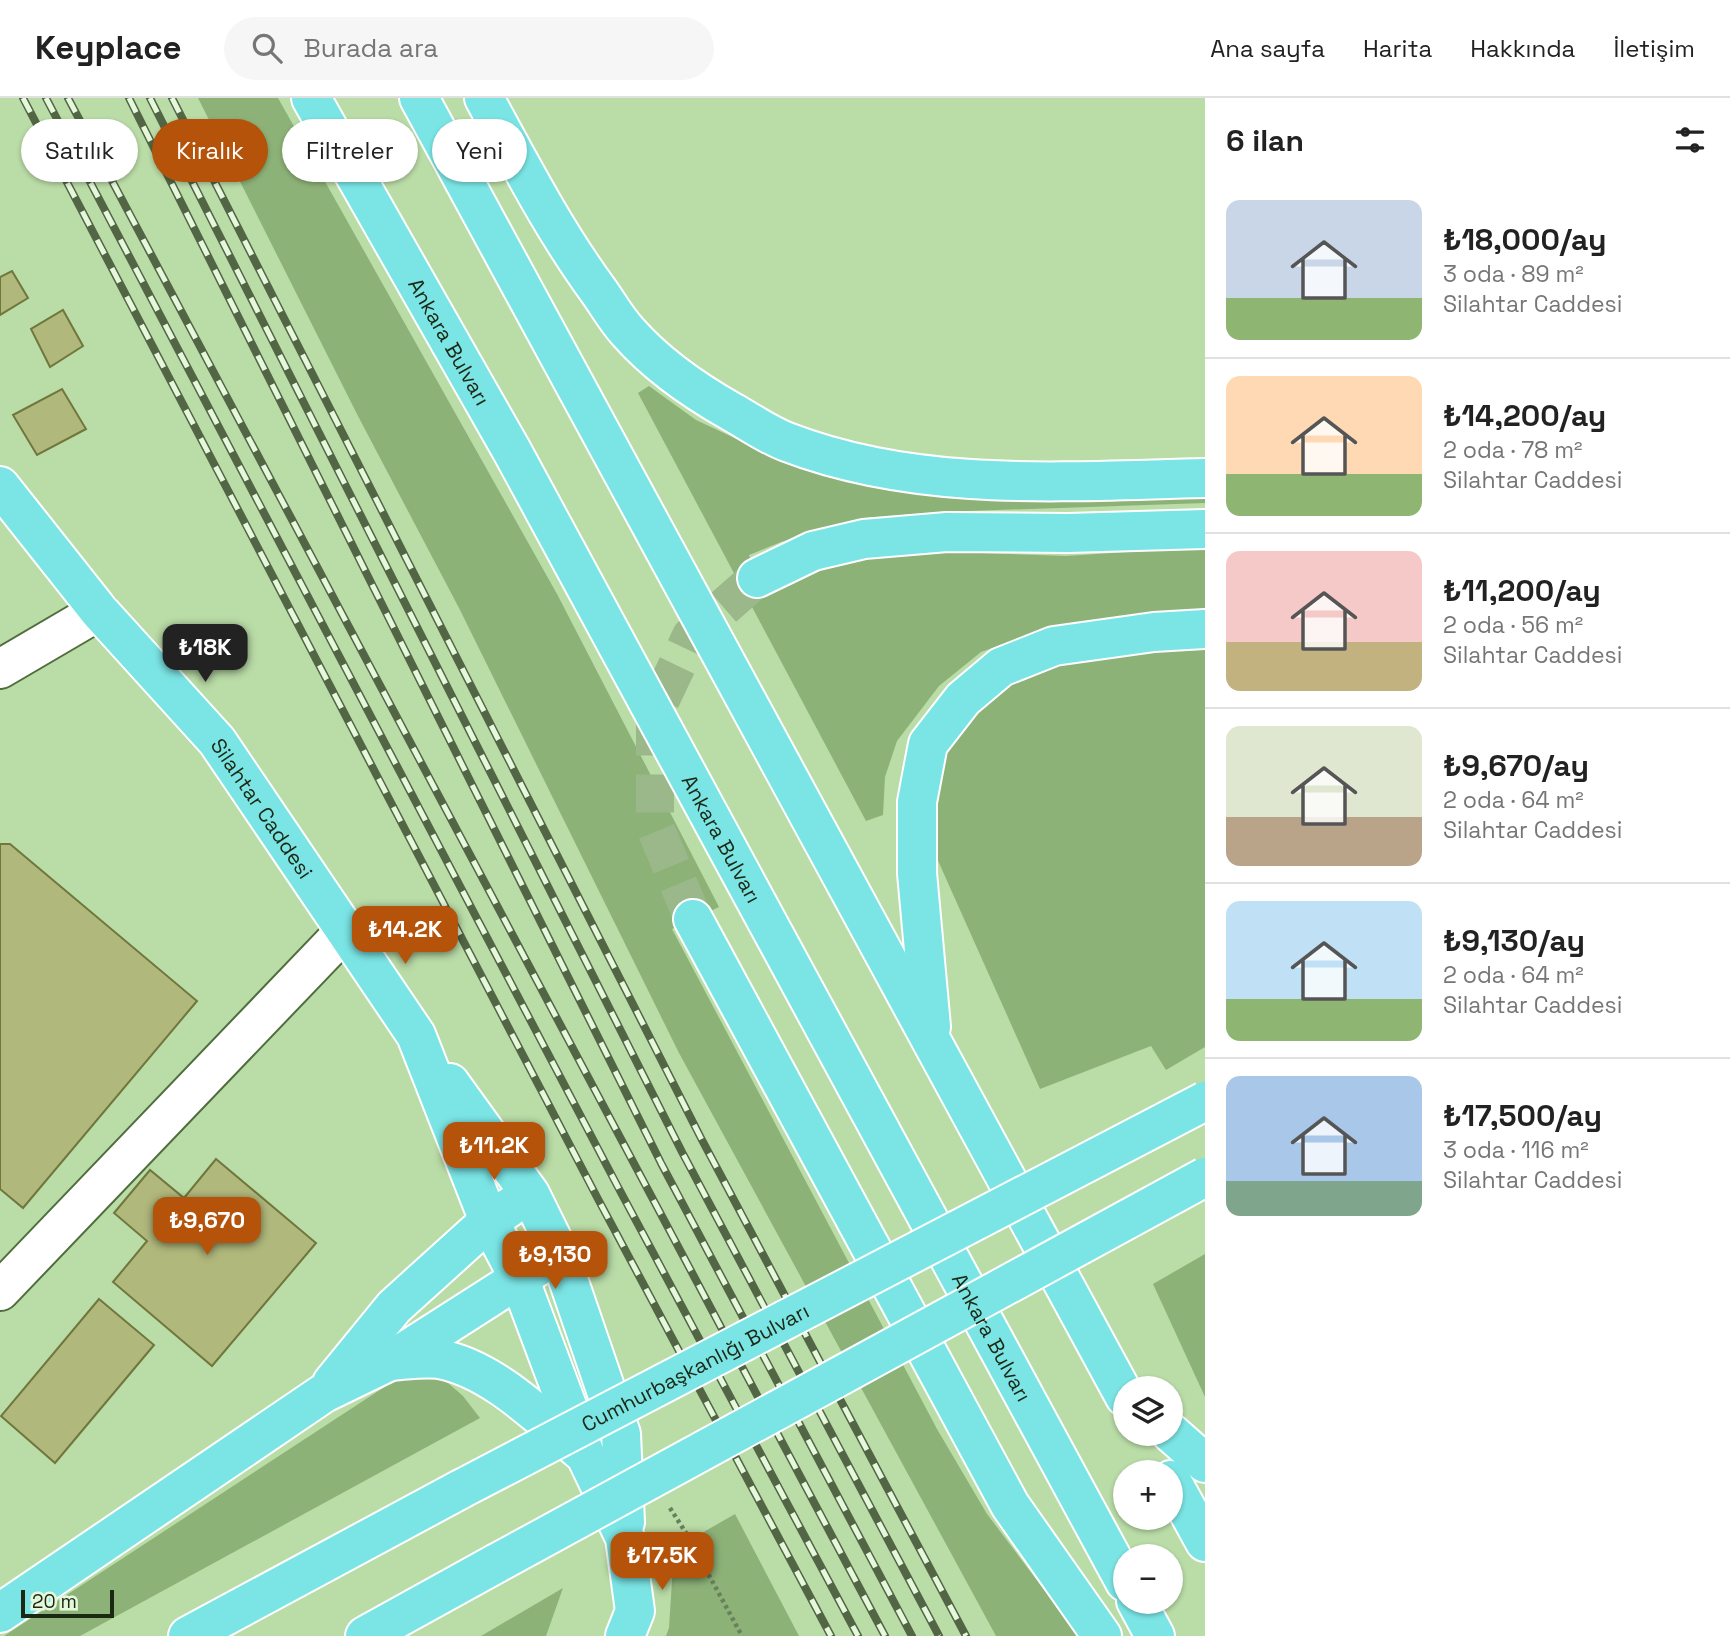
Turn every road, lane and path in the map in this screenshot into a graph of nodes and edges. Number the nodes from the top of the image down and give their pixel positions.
1 (311, 98) edge
2 (418, 98) edge
3 (484, 98) edge
4 (1205, 478) edge
5 (0, 486) edge
6 (1205, 529) edge
7 (757, 578) tunnel mouth
8 (99, 611) junction
9 (1205, 629) edge
10 (0, 669) edge
11 (693, 919) tunnel mouth
12 (345, 931) junction
13 (416, 1035) junction
14 (932, 1043) junction
15 (1205, 1101) edge
16 (1205, 1177) edge
17 (530, 1194) junction
18 (489, 1221) junction
19 (559, 1253) junction
20 (519, 1278) junction
21 (0, 1291) edge
22 (390, 1361) junction
23 (1115, 1376) edge
24 (324, 1393) junction
25 (1183, 1444) edge
26 (585, 1454) junction
27 (1205, 1463) edge
28 (664, 1500) dead end
29 (1183, 1502) edge
30 (625, 1538) junction
31 (1205, 1542) edge
32 (1113, 1560) edge
33 (1, 1613) edge
34 (1143, 1614) edge
35 (188, 1636) edge
36 (365, 1636) edge
37 (625, 1636) edge
38 (741, 1636) edge
39 (1102, 1636) edge
40 (1154, 1636) edge

1 - 32 main road, Ankara Bulvarı
2 - 14 main road
3 - 4 main road
5 - 8 main road, Silahtar Caddesi
6 - 7 main road
8 - 10 lane
8 - 12 main road, Silahtar Caddesi
9 - 14 main road
11 - 39 main road
12 - 13 main road, Silahtar Caddesi
12 - 21 lane
13 - 17 main road
13 - 18 main road, Silahtar Caddesi
14 - 23 main road
15 - 35 main road, Cumhurbaşkanlığı Bulvarı, bridge
16 - 36 main road, bridge
17 - 18 main road
17 - 19 main road
18 - 20 main road, Silahtar Caddesi
18 - 24 main road
19 - 20 main road
19 - 30 main road
20 - 22 main road
20 - 26 main road, Silahtar Caddesi
22 - 24 main road
22 - 26 main road
24 - 33 main road
25 - 27 main road
26 - 30 main road, Silahtar Caddesi
28 - 38 path
29 - 31 main road
30 - 37 main road, Silahtar Caddesi
34 - 40 main road

